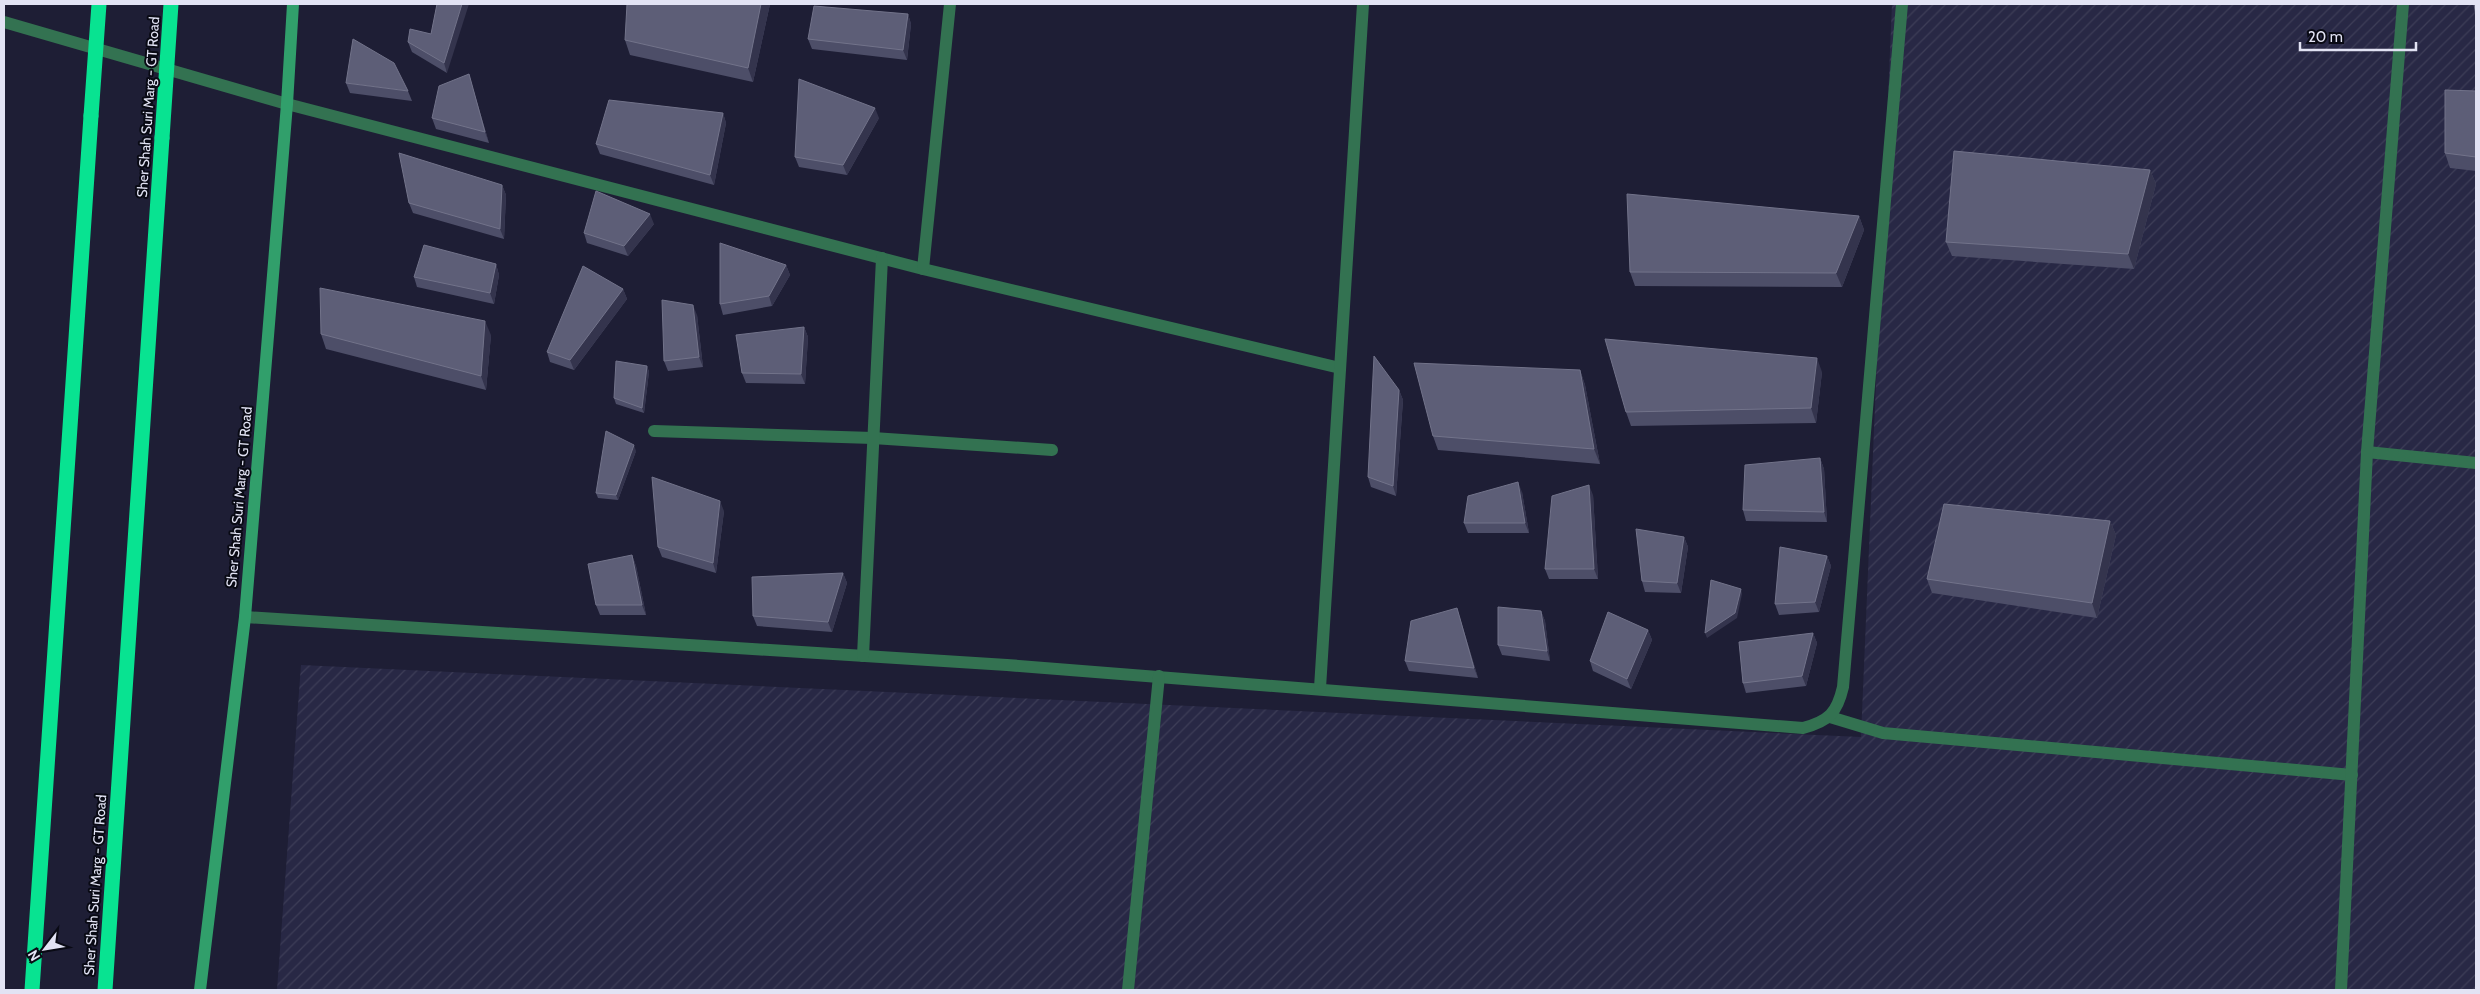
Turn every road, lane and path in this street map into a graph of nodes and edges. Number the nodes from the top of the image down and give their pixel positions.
1 (99, 4) edge
2 (171, 4) edge
3 (293, 4) edge
4 (950, 4) edge
5 (1363, 4) edge
6 (1902, 4) edge
7 (2403, 4) edge
8 (4, 22) edge
9 (287, 104) junction
10 (882, 258) junction
11 (923, 269) junction
12 (1340, 368) junction
13 (654, 431) dead end
14 (873, 438) junction
15 (1052, 450) dead end
16 (2367, 452) junction
17 (2476, 463) edge
18 (245, 618) junction
19 (863, 656) junction
20 (1159, 676) junction
21 (1320, 688) junction
22 (1830, 717) junction
23 (2352, 775) junction
24 (32, 990) edge
25 (105, 990) edge
26 (200, 990) edge
27 (1128, 990) edge
28 (2341, 990) edge

1 - 24 highway, bridge
2 - 25 highway, Sher Shah Suri Marg - GT Road, bridge
3 - 9 street, Sher Shah Suri Marg - GT Road
4 - 11 street
5 - 12 street
6 - 22 street
7 - 16 street
8 - 9 street
9 - 10 street
9 - 18 street, Sher Shah Suri Marg - GT Road
10 - 11 street
10 - 14 street
11 - 12 street
12 - 21 street
13 - 14 street
14 - 15 street
14 - 19 street
16 - 17 street
16 - 23 street
18 - 19 street
18 - 26 street, Sher Shah Suri Marg - GT Road
19 - 20 street
20 - 21 street
20 - 27 street
21 - 22 street
22 - 23 street
23 - 28 street

